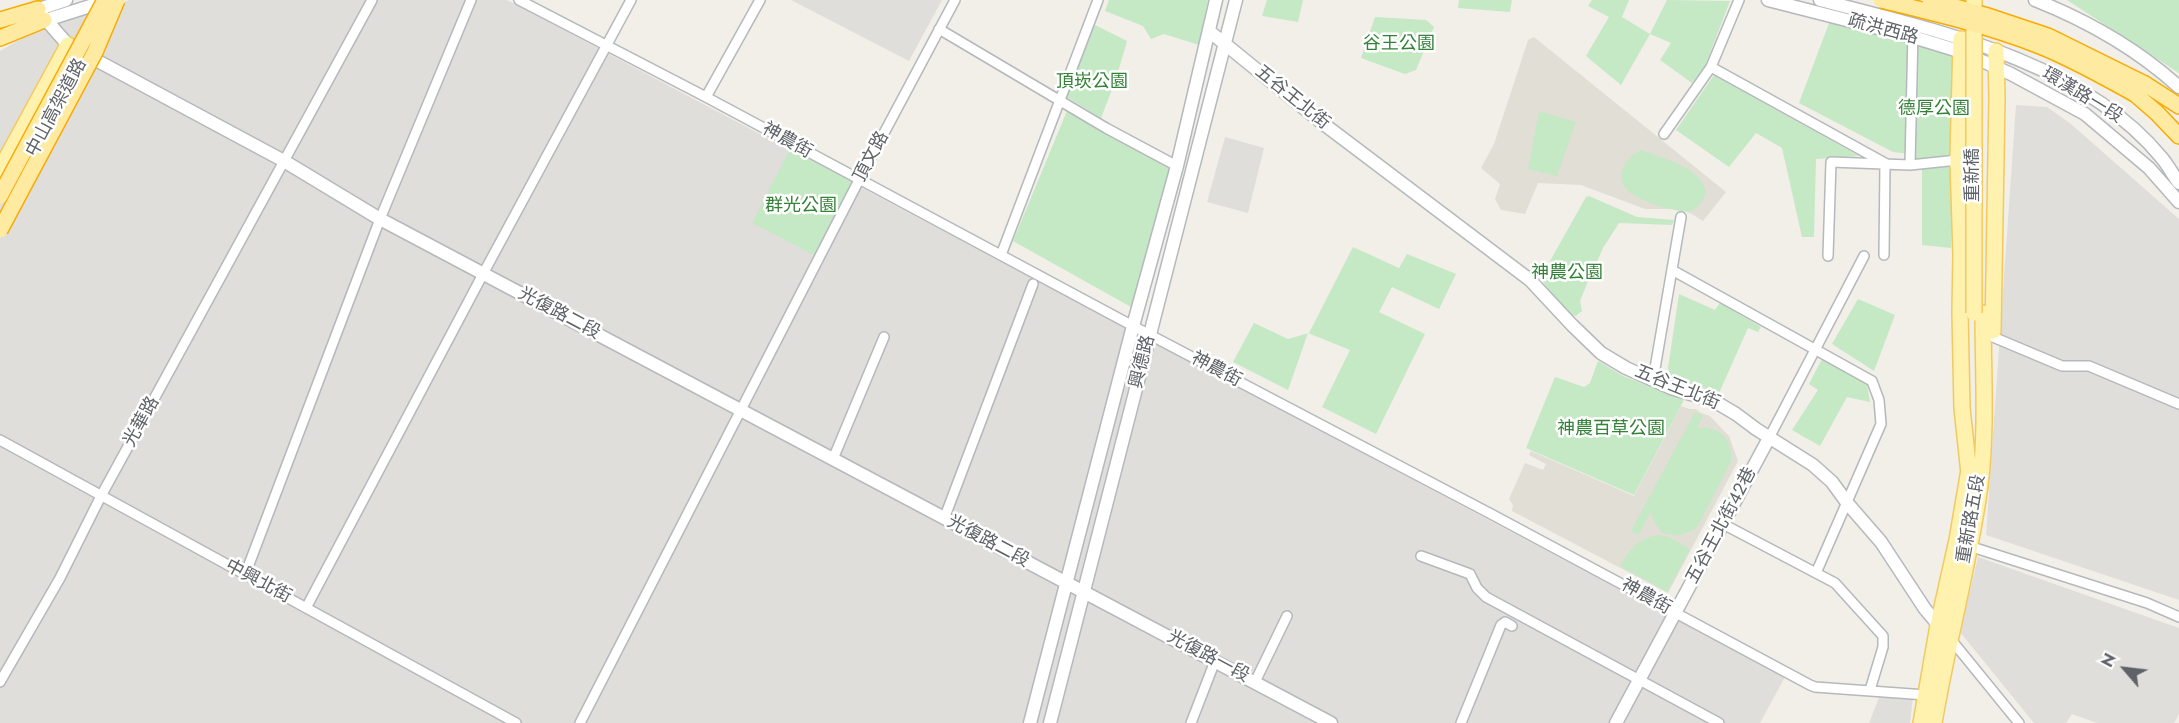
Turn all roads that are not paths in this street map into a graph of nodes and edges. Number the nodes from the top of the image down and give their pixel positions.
1 (66, 0) edge
2 (106, 0) edge
3 (116, 0) edge
4 (372, 0) edge
5 (471, 0) edge
6 (519, 0) edge
7 (631, 0) edge
8 (760, 0) edge
9 (955, 0) edge
10 (1098, 0) edge
11 (1216, 0) edge
12 (1236, 0) edge
13 (1739, 0) edge
14 (1768, 0) edge
15 (1820, 0) edge
16 (1879, 0) edge
17 (1930, 0) edge
18 (1974, 0) edge
19 (1983, 0) edge
20 (2035, 0) edge
21 (39, 10) edge
22 (0, 18) edge
23 (0, 26) edge
24 (939, 29) junction
25 (1209, 31) junction
26 (1914, 31) junction
27 (1943, 33) junction
28 (0, 38) edge
29 (0, 45) edge
30 (68, 45) junction
31 (1226, 45) junction
32 (606, 46) junction
33 (1961, 46) junction
34 (1996, 51) junction
35 (96, 60) junction
36 (1711, 67) junction
37 (1997, 67) junction
38 (2179, 87) edge
39 (2140, 89) junction
40 (706, 97) junction
41 (1059, 100) junction
42 (2179, 106) edge
43 (1664, 134) dead end
44 (2179, 136) edge
45 (1958, 160) junction
46 (284, 161) junction
47 (1885, 164) junction
48 (1910, 165) junction
49 (1177, 166) junction
50 (0, 170) edge
51 (0, 180) edge
52 (859, 180) junction
53 (2179, 183) edge
54 (0, 196) edge
55 (2179, 202) edge
56 (0, 215) edge
57 (1681, 217) dead end
58 (380, 219) junction
59 (0, 230) edge
60 (0, 240) edge
61 (1001, 255) junction
62 (1884, 255) dead end
63 (1828, 256) dead end
64 (1864, 256) dead end
65 (1672, 270) junction
66 (483, 274) junction
67 (1033, 284) dead end
68 (1978, 313) junction
69 (1133, 326) junction
70 (1150, 336) junction
71 (884, 337) dead end
72 (1993, 337) junction
73 (1815, 350) junction
74 (1653, 380) junction
75 (2179, 405) edge
76 (741, 411) junction
77 (1769, 438) junction
78 (0, 440) edge
79 (833, 459) junction
80 (1982, 459) junction
81 (1969, 474) junction
82 (101, 496) junction
83 (1848, 504) junction
84 (944, 519) junction
85 (1723, 524) junction
86 (1969, 546) junction
87 (1421, 556) dead end
88 (1816, 573) junction
89 (245, 575) junction
90 (1067, 584) junction
91 (1084, 592) junction
92 (306, 608) junction
93 (1675, 613) junction
94 (1287, 616) dead end
95 (2179, 617) edge
96 (1938, 625) junction
97 (1512, 626) dead end
98 (1949, 637) junction
99 (1215, 661) junction
100 (1639, 680) junction
101 (0, 682) edge
102 (1255, 682) junction
103 (1870, 690) junction
104 (1926, 695) junction
105 (516, 723) edge
106 (580, 723) edge
107 (1030, 723) edge
108 (1050, 723) edge
109 (1191, 723) edge
110 (1331, 723) edge
111 (1461, 723) edge
112 (1616, 723) edge
113 (1719, 723) edge
114 (1921, 723) edge
115 (1934, 723) edge
116 (2019, 723) edge

1 - 21 street
2 - 21 street
2 - 51 highway, bridge
2 - 54 highway, 中山高架道路, bridge
3 - 56 highway, 中山高架道路, bridge
3 - 59 highway, bridge
4 - 46 street, 光華路
5 - 58 street
6 - 32 street, 神農街
7 - 32 street
8 - 40 street
9 - 24 street, 頂文路
10 - 41 street
11 - 25 street, 興德路
12 - 31 street, 興德路
13 - 36 street
14 - 26 street, 疏洪西路
15 - 26 street, 疏洪西路
16 - 27 street
16 - 39 highway, bridge
17 - 39 highway, bridge
18 - 68 main road, 重新橋, bridge
19 - 68 main road, 重新橋, bridge
20 - 38 street
21 - 22 highway
21 - 23 street
21 - 28 highway
21 - 29 street
21 - 30 street, 光復路二段
24 - 41 street
24 - 52 street, 頂文路
25 - 31 street, 五谷王北街
25 - 49 street, 興德路
26 - 27 street, 疏洪西路
26 - 33 street, 疏洪西路
26 - 48 street
27 - 33 street, 疏洪西路
30 - 35 street, 光復路二段
30 - 50 main road
31 - 70 street, 興德路
31 - 74 street, 五谷王北街
32 - 40 street, 神農街
32 - 66 street
33 - 34 street, 疏洪西路
33 - 37 street, 疏洪西路
33 - 45 main road
34 - 37 main road
34 - 53 street, 環漢路一段
35 - 46 street, 光復路二段
35 - 60 main road
36 - 43 street
36 - 47 street
37 - 55 street, 環漢路一段
37 - 72 main road
39 - 42 highway
39 - 44 highway
40 - 52 street, 神農街
41 - 49 street
41 - 61 street
45 - 48 street
45 - 81 main road
46 - 58 street, 光復路二段
46 - 82 street, 光華路
47 - 48 street
47 - 62 street
47 - 63 street
49 - 69 street, 興德路
52 - 61 street, 神農街
52 - 76 street, 頂文路
57 - 65 street
58 - 66 street, 光復路二段
58 - 89 street
61 - 69 street, 神農街
64 - 73 street
65 - 73 street
65 - 74 street
66 - 76 street, 光復路二段
66 - 92 street
67 - 84 street
68 - 80 main road, 重新路五段
68 - 81 main road, 重新路五段
69 - 70 street, 神農街
69 - 90 street, 興德路
70 - 91 street, 興德路
70 - 93 street, 神農街
71 - 79 street
72 - 75 street
72 - 80 main road
73 - 77 street
73 - 83 street
74 - 77 street, 五谷王北街
76 - 79 street, 光復路二段
76 - 106 street, 頂文路
77 - 83 street, 五谷王北街
77 - 85 street, 五谷王北街42巷
78 - 82 street, 中興北街
79 - 84 street, 光復路二段
80 - 86 main road, 重新路五段
81 - 96 main road, 重新路五段
82 - 89 street, 中興北街
82 - 101 street, 光華路
83 - 88 street
83 - 96 street, 五谷王北街
84 - 90 street, 光復路二段
85 - 88 street
85 - 93 street, 五谷王北街42巷
86 - 95 street
86 - 98 main road, 重新路五段
87 - 100 street
88 - 103 street
89 - 92 street, 中興北街
90 - 91 street, 光復路二段
90 - 107 street, 興德路
91 - 99 street, 光復路一段
91 - 108 street, 興德路
92 - 105 street, 中興北街
93 - 100 street, 五谷王北街42巷
93 - 103 street, 神農街
94 - 102 street
96 - 98 street, 五谷王北街
96 - 104 main road, 重新路五段
97 - 111 street
98 - 115 main road, 重新路五段
98 - 116 street
99 - 102 street, 光復路一段
99 - 109 street
100 - 112 street, 五谷王北街42巷
100 - 113 street
102 - 110 street, 光復路一段
103 - 104 street, 神農街
104 - 114 main road, 重新路五段

